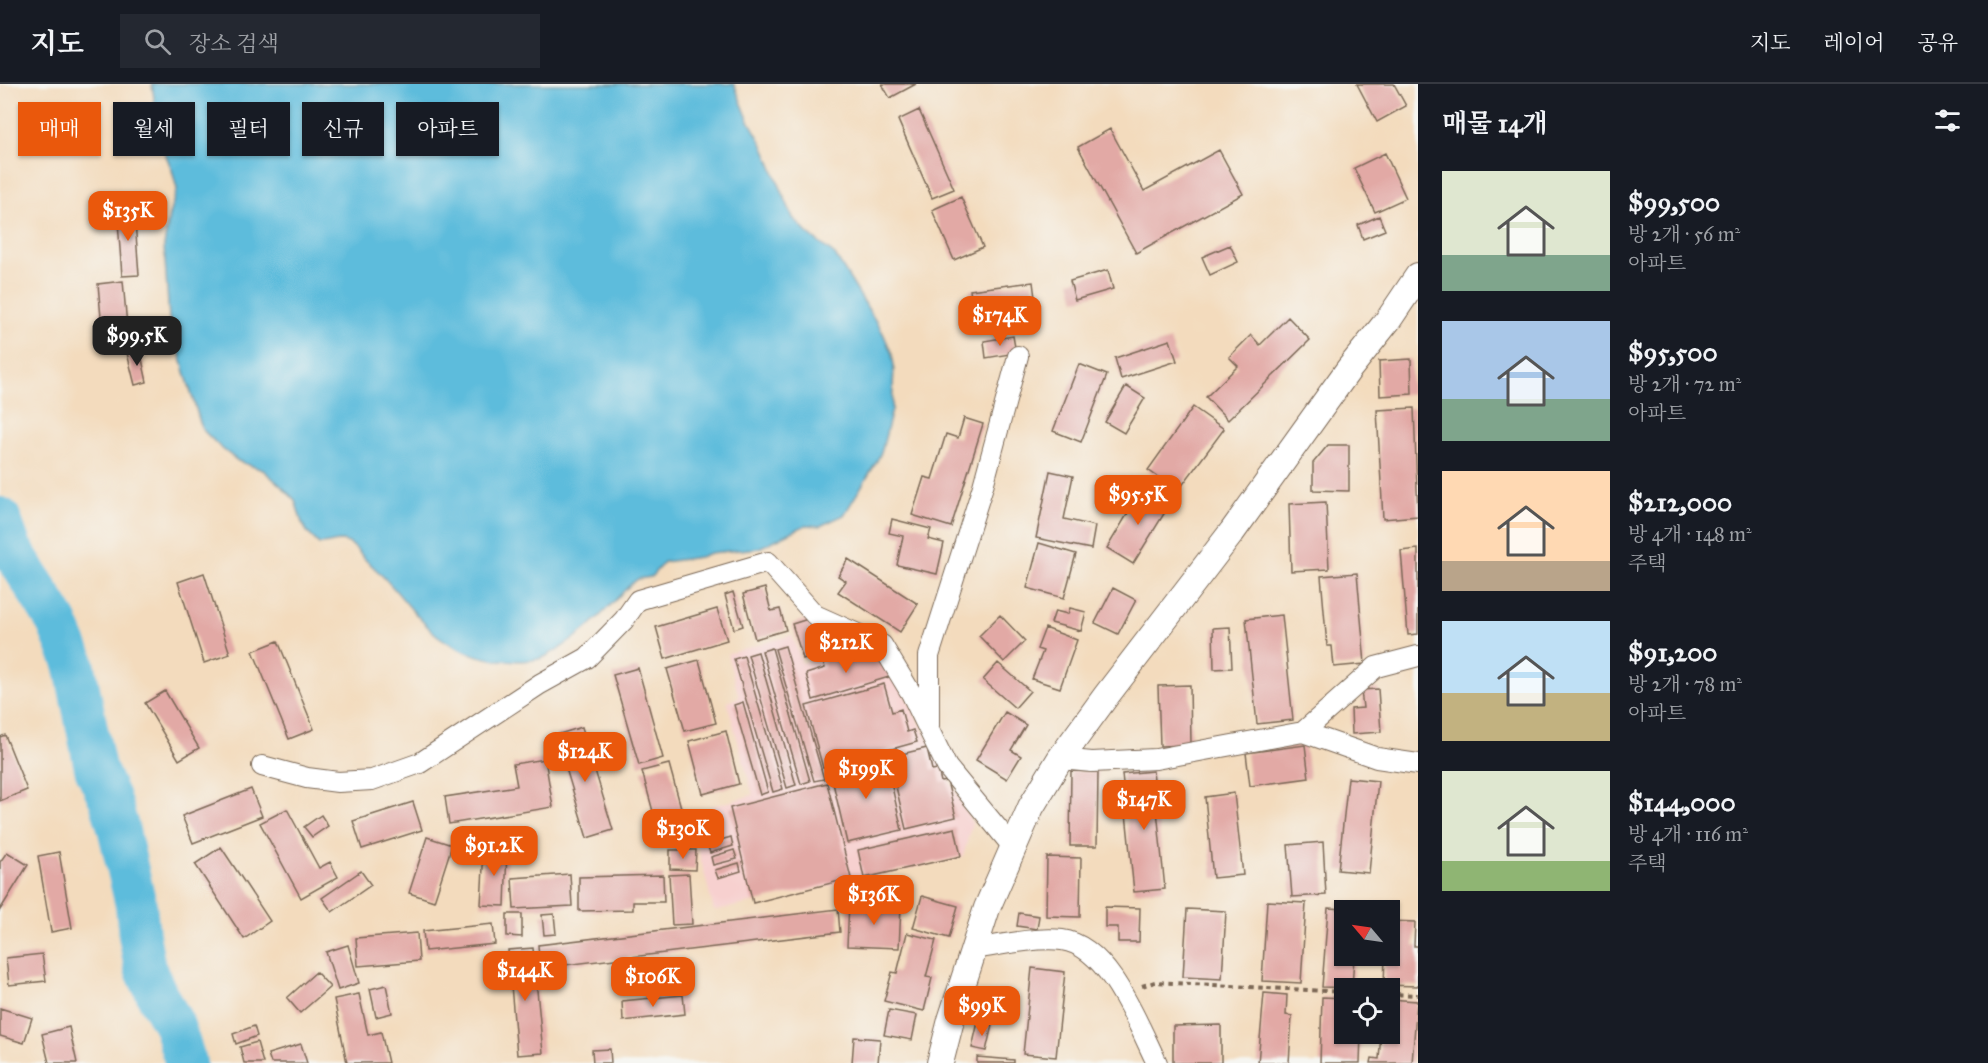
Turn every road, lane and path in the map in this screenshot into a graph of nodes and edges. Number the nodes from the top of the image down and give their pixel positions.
1 (1418, 276) edge
2 (1018, 356) dead end
3 (1418, 656) edge
4 (930, 732) junction
5 (1303, 732) junction
6 (1060, 759) junction
7 (1418, 764) edge
8 (262, 766) dead end
9 (1013, 847) junction
10 (975, 949) junction
11 (1334, 991) edge
12 (1120, 992) junction
13 (1400, 994) edge
14 (1418, 995) edge
15 (940, 1063) edge
16 (1157, 1063) edge

1 - 6 street
2 - 4 street
3 - 5 street
4 - 8 street
4 - 9 street
5 - 6 street
5 - 7 street
6 - 9 street
9 - 10 street
10 - 12 street
10 - 15 street
11 - 12 path
12 - 16 street
13 - 14 path

